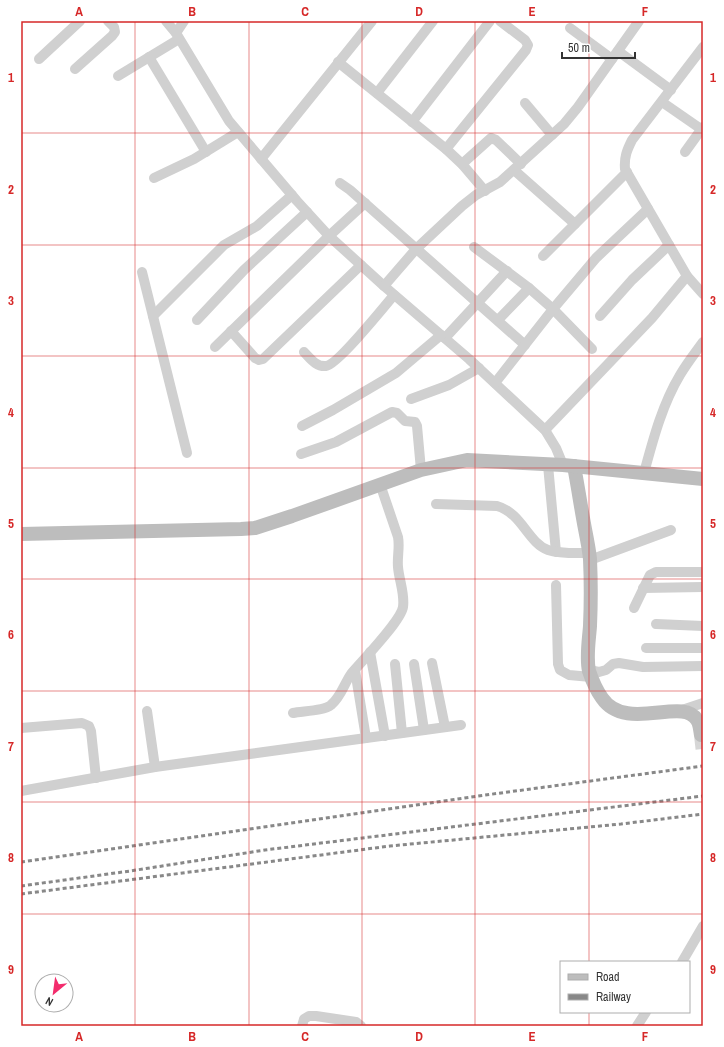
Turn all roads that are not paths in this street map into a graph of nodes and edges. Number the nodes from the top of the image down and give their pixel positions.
1 (80, 21) edge
2 (108, 21) edge
3 (166, 21) edge
4 (184, 21) edge
5 (372, 21) edge
6 (433, 21) edge
7 (490, 21) edge
8 (500, 21) edge
9 (639, 21) edge
10 (570, 28) dead end
11 (177, 36) junction
12 (701, 53) edge
13 (615, 55) junction
14 (149, 57) junction
15 (39, 59) dead end
16 (338, 62) junction
17 (76, 69) dead end
18 (118, 76) dead end
19 (671, 90) junction
20 (377, 93) junction
21 (662, 102) junction
22 (525, 103) dead end
23 (412, 122) junction
24 (702, 128) edge
25 (238, 132) junction
26 (552, 135) junction
27 (446, 149) junction
28 (206, 152) junction
29 (685, 152) dead end
30 (262, 159) junction
31 (462, 164) junction
32 (518, 167) junction
33 (627, 172) junction
34 (154, 178) dead end
35 (340, 183) dead end
36 (485, 191) junction
37 (292, 195) junction
38 (365, 203) junction
39 (648, 209) junction
40 (307, 212) junction
41 (575, 224) junction
42 (329, 236) junction
43 (669, 245) junction
44 (474, 247) dead end
45 (416, 249) junction
46 (543, 256) dead end
47 (361, 265) junction
48 (507, 271) junction
49 (142, 272) dead end
50 (687, 276) junction
51 (384, 286) junction
52 (529, 288) junction
53 (703, 294) edge
54 (394, 295) junction
55 (477, 303) junction
56 (553, 309) junction
57 (153, 316) junction
58 (600, 316) dead end
59 (197, 320) dead end
60 (498, 320) junction
61 (231, 331) junction
62 (443, 336) junction
63 (703, 342) edge
64 (525, 345) junction
65 (215, 347) dead end
66 (592, 348) dead end
67 (304, 352) dead end
68 (479, 368) junction
69 (495, 383) junction
70 (411, 399) dead end
71 (302, 426) dead end
72 (545, 430) junction
73 (187, 453) dead end
74 (301, 454) dead end
75 (548, 464) junction
76 (569, 466) junction
77 (421, 470) junction
78 (644, 473) junction
79 (703, 479) edge
80 (380, 484) junction
81 (436, 504) dead end
82 (671, 530) dead end
83 (21, 534) edge
84 (556, 552) junction
85 (589, 557) junction
86 (703, 572) edge
87 (556, 585) dead end
88 (703, 587) edge
89 (643, 588) junction
90 (634, 608) dead end
91 (656, 624) dead end
92 (703, 626) edge
93 (646, 648) dead end
94 (703, 648) edge
95 (370, 652) junction
96 (432, 663) dead end
97 (395, 664) dead end
98 (414, 664) dead end
99 (703, 666) edge
100 (355, 670) junction
101 (591, 676) junction
102 (703, 703) edge
103 (147, 711) dead end
104 (679, 711) junction
105 (293, 713) dead end
106 (461, 725) dead end
107 (445, 727) junction
108 (21, 728) edge
109 (424, 730) junction
110 (402, 733) junction
111 (701, 735) dead end
112 (385, 736) junction
113 (366, 738) junction
114 (155, 768) junction
115 (96, 778) junction
116 (21, 791) edge
117 (703, 926) edge
118 (683, 961) edge
119 (645, 1013) edge
120 (302, 1026) edge
121 (360, 1026) edge
122 (637, 1026) edge

1 - 15 street
2 - 17 street
3 - 11 street
4 - 11 street
5 - 16 street
6 - 20 street
7 - 23 street
8 - 27 street
9 - 13 street
10 - 13 street
11 - 14 street
11 - 25 street
12 - 19 street
13 - 19 street
13 - 26 street
14 - 18 street
14 - 28 street
16 - 20 street
16 - 30 street
19 - 21 street
20 - 23 street
21 - 24 street
21 - 33 street
22 - 26 street
23 - 27 street
24 - 29 street
25 - 28 street
25 - 30 street
26 - 32 street
27 - 31 street
28 - 34 street
30 - 37 street
31 - 32 street
31 - 36 street
32 - 36 street
32 - 41 street
33 - 39 street
33 - 41 street
35 - 38 street
36 - 45 street
37 - 40 street
37 - 57 street
38 - 42 street
38 - 45 street
39 - 43 street
39 - 56 street
40 - 42 street
40 - 59 street
41 - 46 street
42 - 47 street
42 - 61 street
43 - 50 street
43 - 58 street
44 - 48 street
45 - 51 street
45 - 55 street
47 - 51 street
47 - 61 street
48 - 52 street
48 - 55 street
49 - 57 street
50 - 53 street
50 - 72 street
51 - 54 street
52 - 56 street
52 - 60 street
54 - 62 street
54 - 67 street
55 - 60 street
55 - 62 street
56 - 64 street
56 - 66 street
57 - 73 street
60 - 64 street
61 - 65 street
62 - 68 street
62 - 71 street
63 - 78 street
64 - 69 street
68 - 69 street
68 - 70 street
69 - 72 street
72 - 76 street
74 - 77 street
75 - 76 main road
75 - 77 main road
75 - 84 street
76 - 78 main road
76 - 85 main road
77 - 80 main road
78 - 79 main road
80 - 83 main road
80 - 95 street
81 - 84 street
82 - 85 street
84 - 85 street
85 - 101 main road
86 - 89 street
87 - 101 street
88 - 89 street
89 - 90 street
91 - 92 street
93 - 94 street
95 - 100 street
95 - 112 street
96 - 107 street
97 - 110 street
98 - 109 street
99 - 101 street
100 - 105 street
100 - 113 street
101 - 104 main road
102 - 104 street
103 - 114 street
104 - 111 main road
106 - 107 street
107 - 109 street
108 - 115 street
109 - 110 street
110 - 112 street
112 - 113 street
113 - 114 street
114 - 115 street
115 - 116 street
117 - 118 street
119 - 122 street
120 - 121 street

